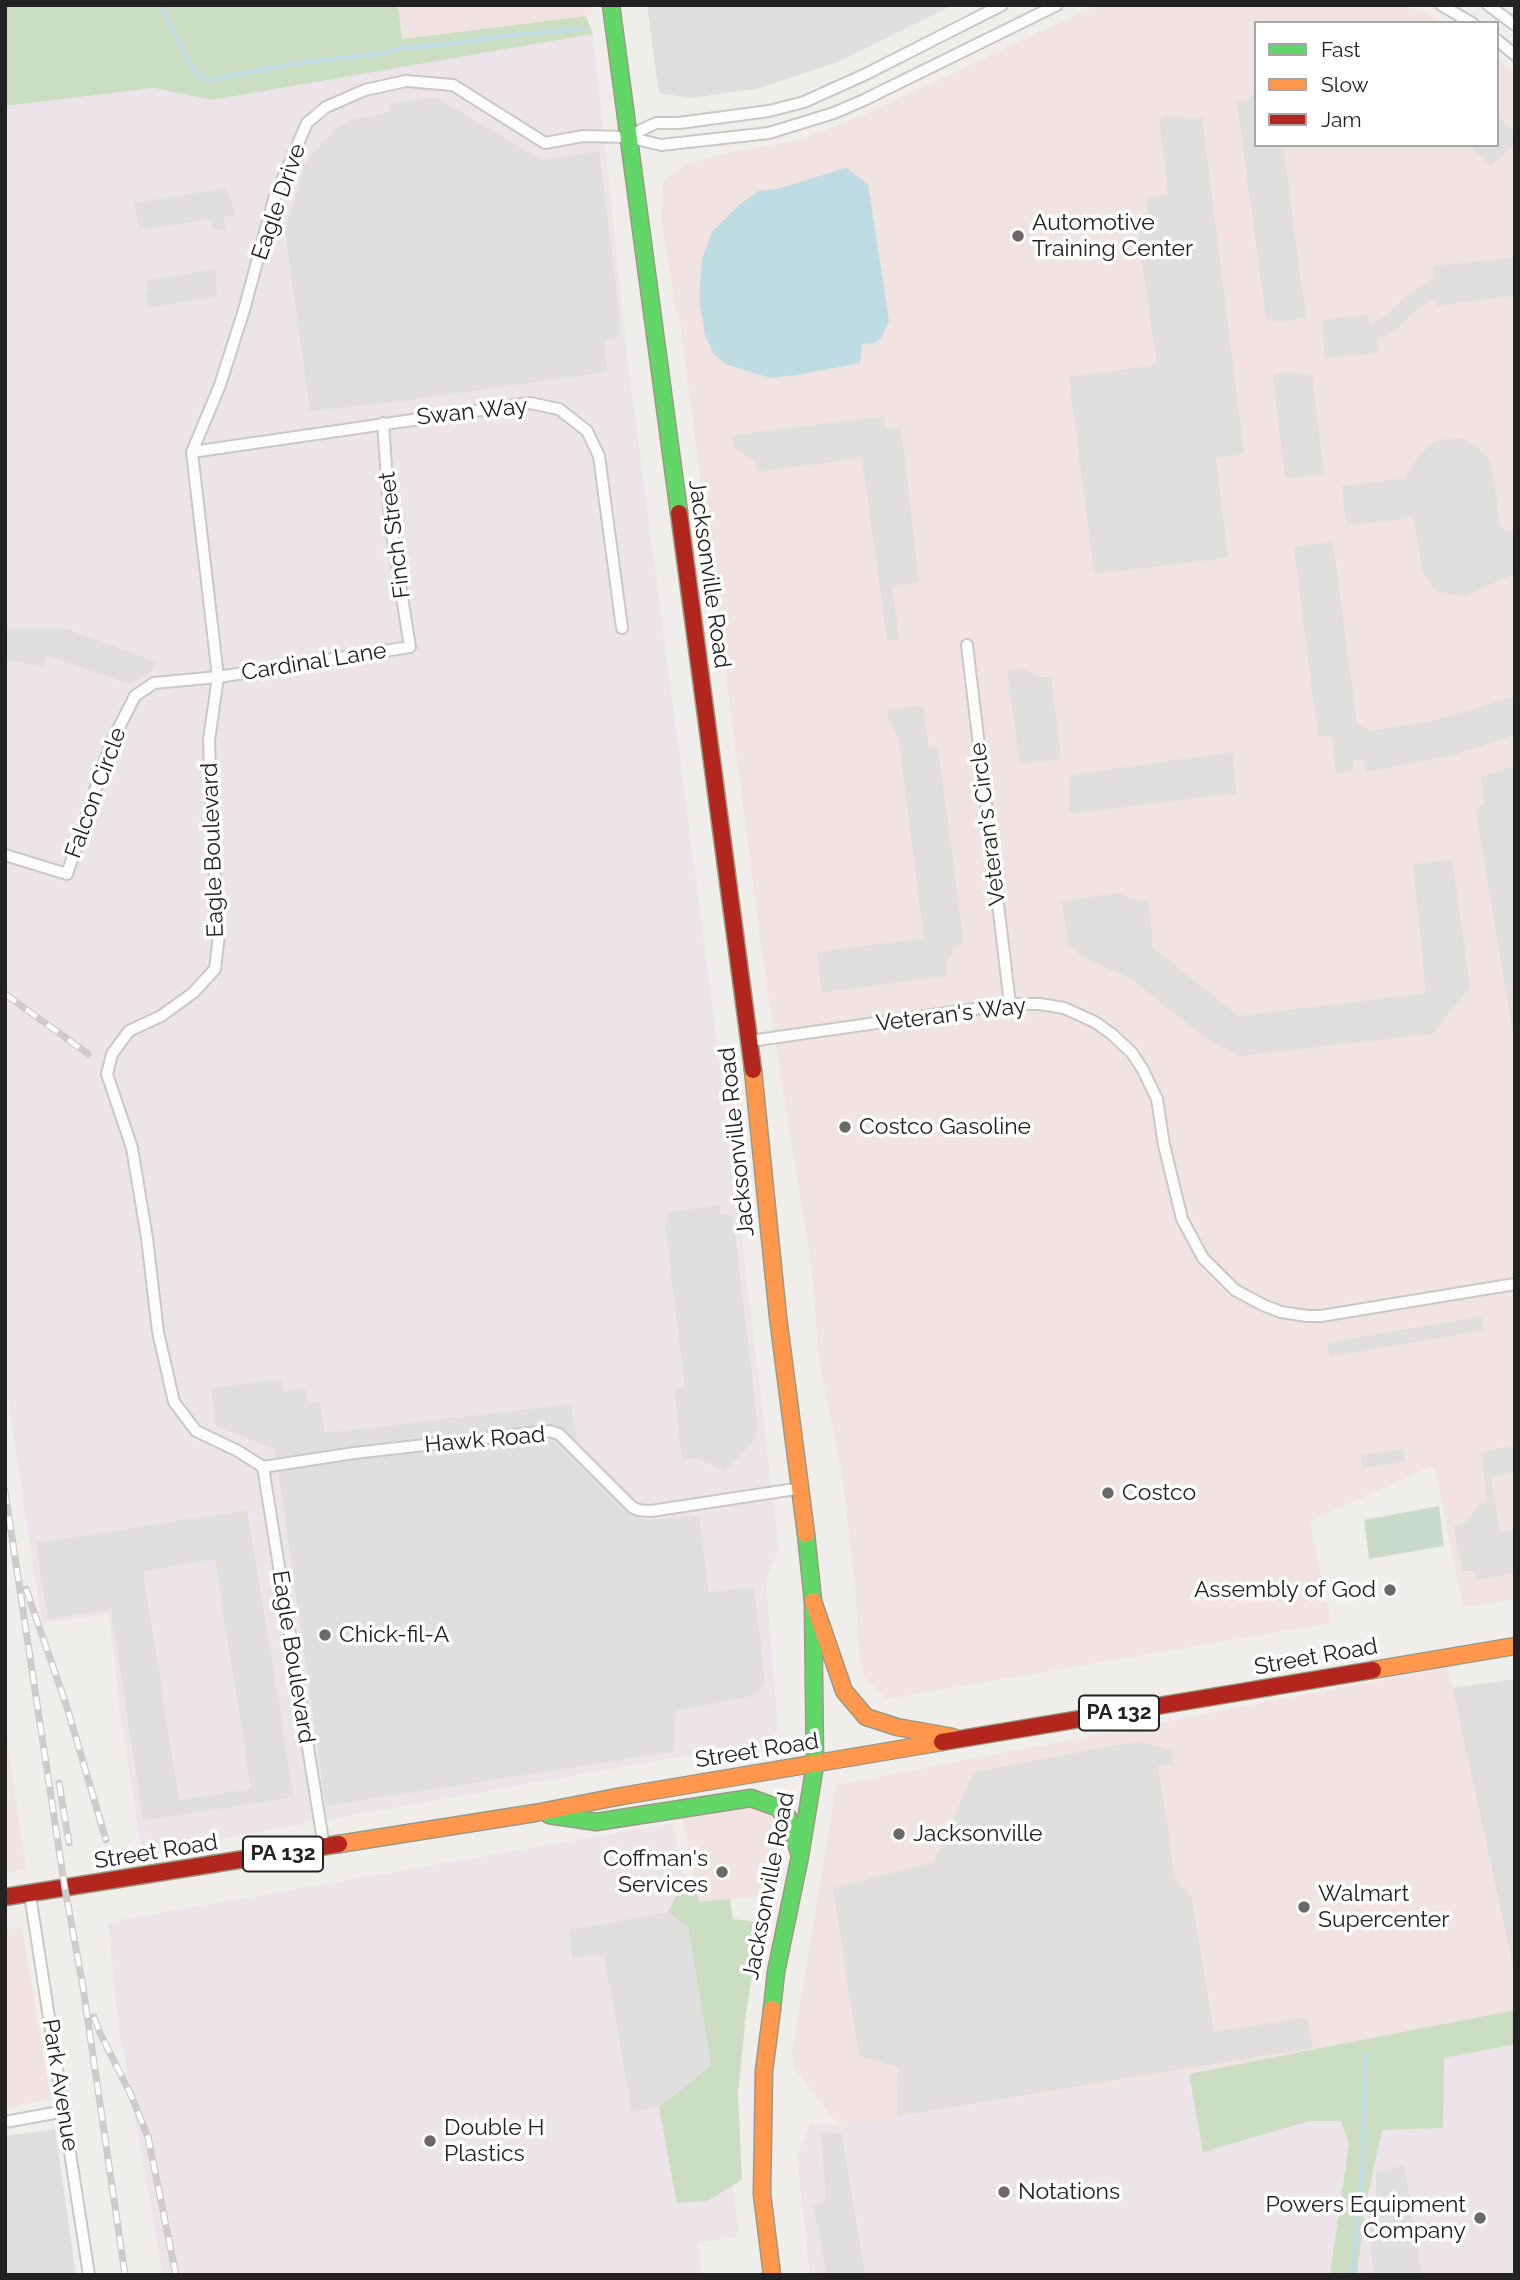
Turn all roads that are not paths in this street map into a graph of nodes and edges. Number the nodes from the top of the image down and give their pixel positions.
1 (611, 5) edge
2 (1002, 5) edge
3 (1056, 5) edge
4 (1441, 5) edge
5 (1488, 5) edge
6 (1469, 21) edge
7 (1515, 25) edge
8 (1499, 42) edge
9 (1515, 55) edge
10 (627, 137) junction
11 (383, 423) junction
12 (192, 452) junction
13 (622, 628) dead end
14 (967, 645) dead end
15 (410, 647) joint
16 (218, 677) junction
17 (5, 855) edge
18 (1010, 1004) junction
19 (750, 1041) junction
20 (1515, 1284) edge
21 (262, 1466) junction
22 (802, 1488) junction
23 (813, 1601) junction
24 (1515, 1646) edge
25 (967, 1739) junction
26 (815, 1765) junction
27 (536, 1813) junction
28 (324, 1847) junction
29 (800, 1856) junction
30 (30, 1895) junction
31 (5, 1897) edge
32 (65, 2111) junction
33 (5, 2122) edge
34 (89, 2275) edge
35 (772, 2275) edge

1 - 10 main road, Jacksonville Road
2 - 10 street
3 - 10 street
4 - 6 street
5 - 7 street
8 - 9 street
10 - 12 street, Eagle Drive
10 - 19 main road, Jacksonville Road
11 - 12 street, Swan Way
11 - 13 street, Swan Way
11 - 15 street, Finch Street
12 - 16 street, Eagle Boulevard
14 - 18 street, Veteran's Circle
15 - 16 street, Cardinal Lane
16 - 17 street, Falcon Circle
16 - 21 street, Eagle Boulevard
18 - 19 street, Veteran's Way
18 - 20 street, Veteran's Way
19 - 22 main road, Jacksonville Road
21 - 22 street, Hawk Road
21 - 28 street, Eagle Boulevard
22 - 23 main road, Jacksonville Road
23 - 25 main road
23 - 26 main road, Jacksonville Road
24 - 25 main road, Street Road / PA 132
25 - 26 main road, Street Road / PA 132
26 - 27 main road, Street Road / PA 132
26 - 29 main road, Jacksonville Road
27 - 28 main road, Street Road / PA 132
27 - 29 main road
28 - 30 main road, Street Road / PA 132
29 - 35 main road, Jacksonville Road
30 - 31 main road, Street Road / PA 132
30 - 32 street, Park Avenue
32 - 33 street
32 - 34 street, Park Avenue

